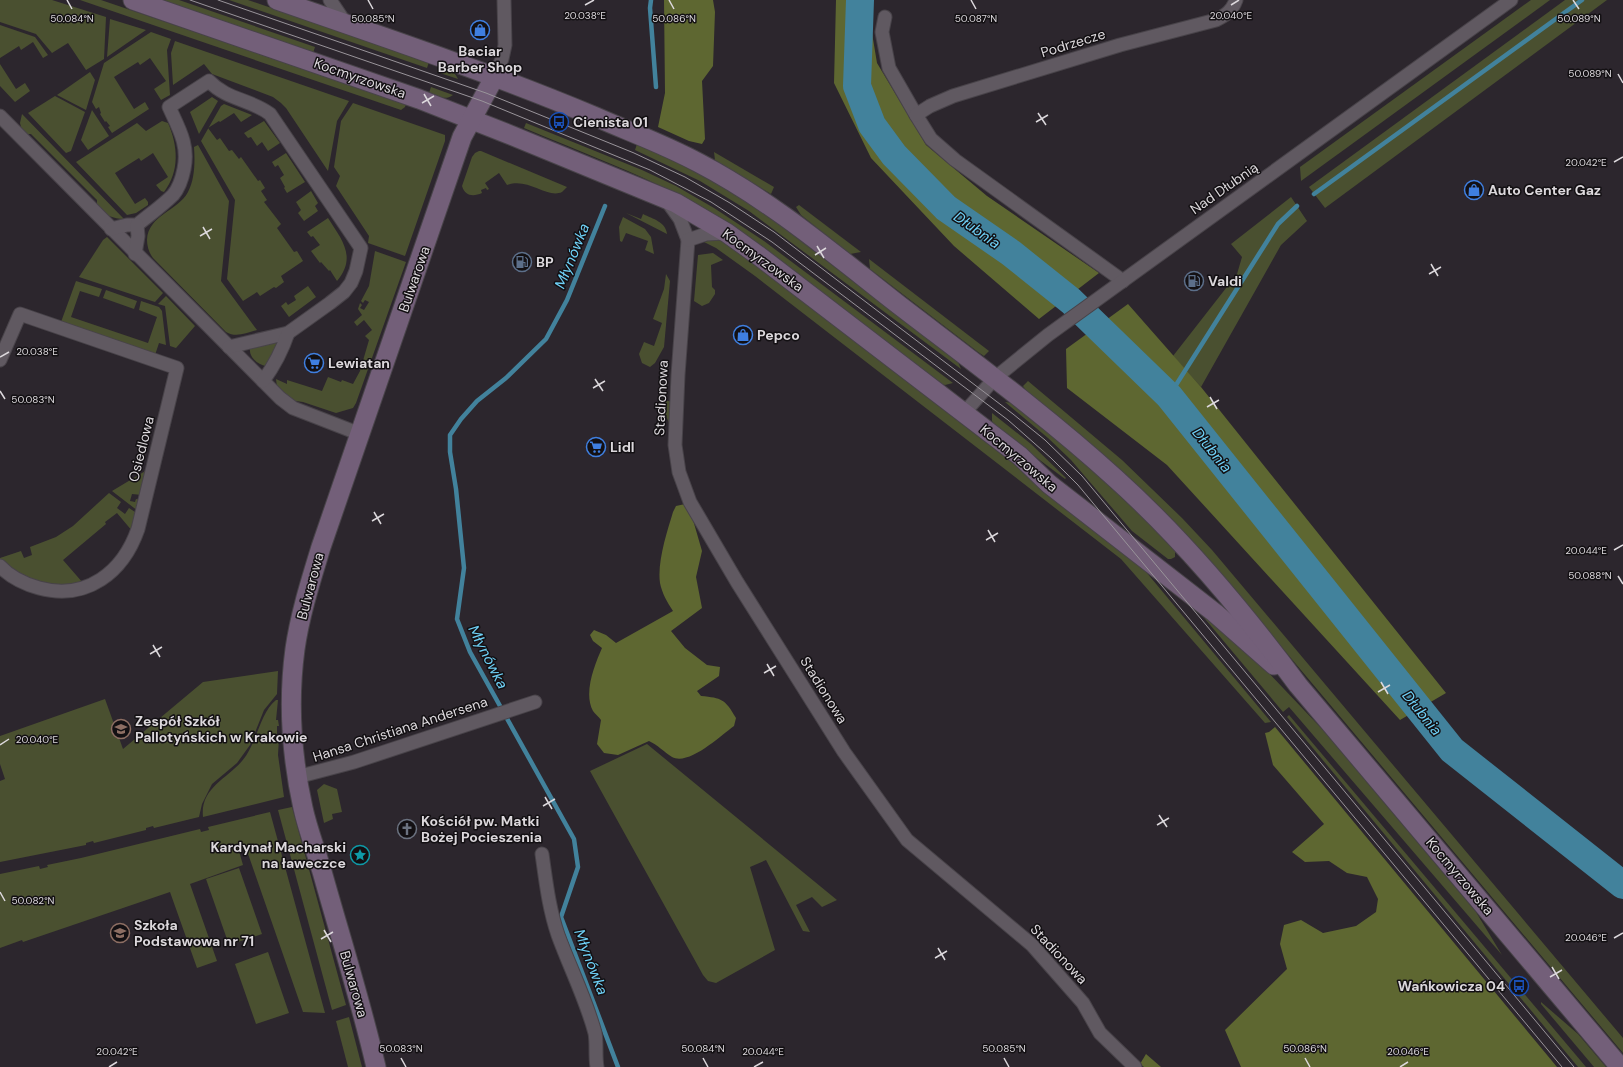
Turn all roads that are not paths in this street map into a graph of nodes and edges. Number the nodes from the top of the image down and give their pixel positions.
1 (133, 0) edge
2 (276, 0) edge
3 (330, 0) edge
4 (504, 0) edge
5 (1236, 0) edge
6 (1510, 0) edge
7 (886, 17) dead end
8 (346, 24) junction
9 (495, 76) junction
10 (916, 115) junction
11 (0, 116) edge
12 (472, 120) junction
13 (663, 197) junction
14 (137, 225) junction
15 (111, 229) junction
16 (727, 233) junction
17 (688, 240) junction
18 (135, 254) junction
19 (1123, 281) junction
20 (288, 333) junction
21 (229, 346) junction
22 (0, 360) edge
23 (995, 378) junction
24 (263, 381) junction
25 (964, 413) junction
26 (360, 434) junction
27 (0, 566) edge
28 (1298, 686) junction
29 (535, 702) dead end
30 (298, 777) junction
31 (542, 854) dead end
32 (376, 1067) edge
33 (597, 1067) edge
34 (1135, 1067) edge
35 (1620, 1067) edge

1 - 12 main road, Kocmyrzowska
2 - 8 main road, Kocmyrzowska
3 - 8 street
4 - 9 street
5 - 10 street, Podrzecze
6 - 19 street, Nad Dłubnią
7 - 10 street
8 - 9 main road, Kocmyrzowska
9 - 12 main road, Bulwarowa
9 - 23 main road, Kocmyrzowska
10 - 19 street
11 - 15 street
12 - 13 main road, Kocmyrzowska
12 - 26 main road, Bulwarowa
13 - 16 main road, Kocmyrzowska
13 - 17 street, Stadionowa
14 - 15 street
14 - 18 street
14 - 20 street
15 - 18 street
16 - 17 street
16 - 25 main road, Kocmyrzowska
17 - 34 street, Stadionowa
18 - 21 street
19 - 23 street, Nad Dłubnią
20 - 21 street
20 - 24 street
21 - 24 street
22 - 27 street, Osiedlowa
23 - 25 street, Nad Dłubnią
23 - 28 main road, Kocmyrzowska
24 - 26 street
25 - 28 main road, Kocmyrzowska
26 - 30 main road, Bulwarowa
28 - 35 main road, Kocmyrzowska
29 - 30 street, Hansa Christiana Andersena
30 - 32 main road, Bulwarowa
31 - 33 street

